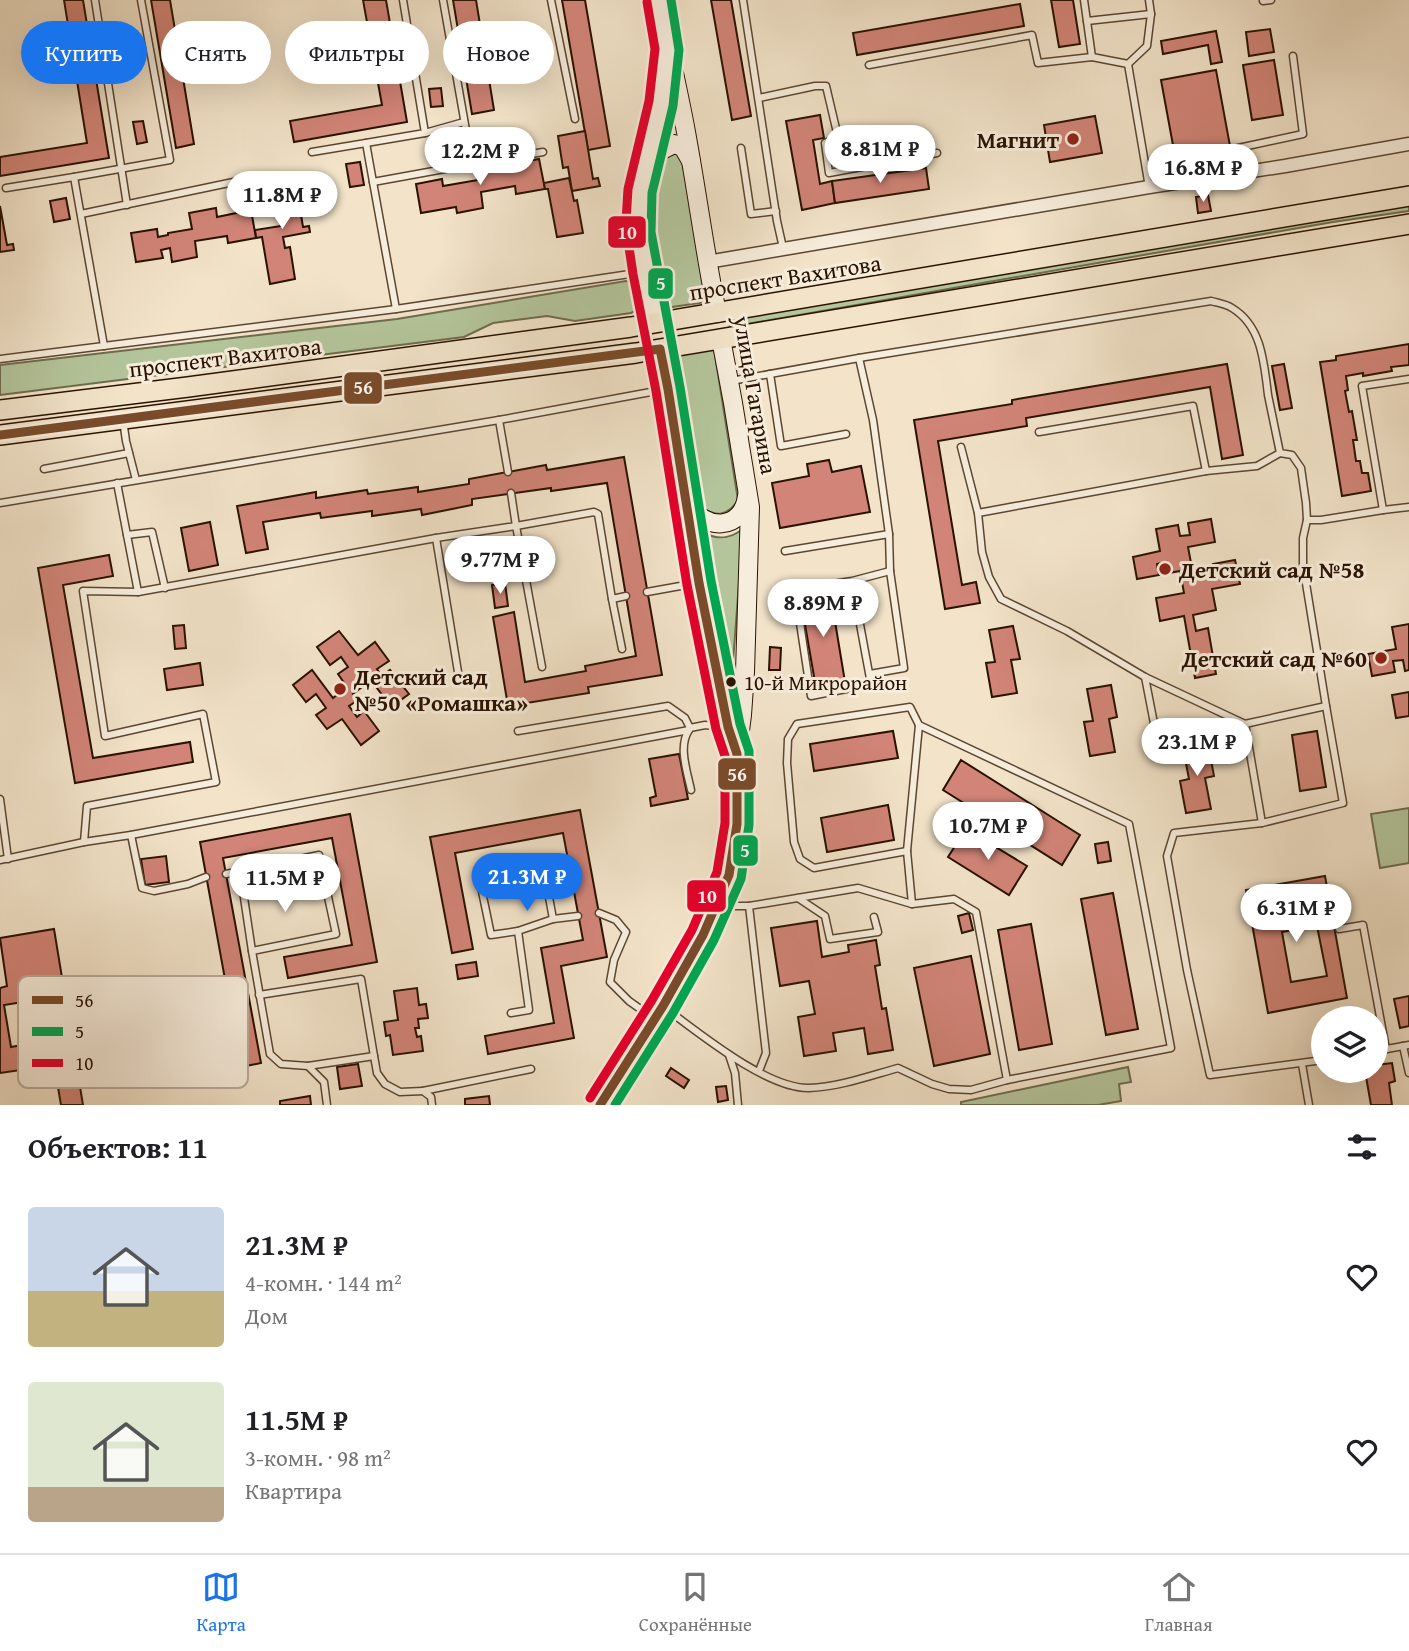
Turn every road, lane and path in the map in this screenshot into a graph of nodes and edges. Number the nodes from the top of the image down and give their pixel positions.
1 (95, 0) edge
2 (141, 0) edge
3 (403, 0) edge
4 (443, 0) edge
5 (551, 0) edge
6 (659, 0) edge
7 (743, 0) edge
8 (1084, 0) edge
9 (1149, 0) edge
10 (1151, 14) junction
11 (1087, 22) junction
12 (667, 49) junction
13 (1293, 56) dead end
14 (1093, 57) junction
15 (1128, 64) junction
16 (869, 65) dead end
17 (759, 98) junction
18 (575, 119) dead end
19 (464, 122) junction
20 (425, 133) junction
21 (366, 143) junction
22 (1409, 144) edge
23 (741, 148) dead end
24 (312, 152) dead end
25 (543, 152) dead end
26 (937, 153) dead end
27 (691, 161) junction
28 (472, 164) junction
29 (121, 169) junction
30 (644, 172) junction
31 (1228, 175) junction
32 (74, 177) junction
33 (243, 180) dead end
34 (373, 182) junction
35 (1149, 187) junction
36 (6, 188) dead end
37 (1409, 196) edge
38 (127, 205) junction
39 (776, 211) junction
40 (81, 214) junction
41 (1409, 224) edge
42 (783, 248) junction
43 (707, 262) junction
44 (645, 272) junction
45 (396, 309) junction
46 (717, 313) junction
47 (655, 323) junction
48 (721, 339) junction
49 (104, 346) junction
50 (660, 349) junction
51 (859, 358) junction
52 (0, 359) edge
53 (770, 374) junction
54 (1409, 379) edge
55 (729, 381) junction
56 (668, 388) junction
57 (0, 410) edge
58 (122, 419) junction
59 (499, 420) junction
60 (1039, 432) dead end
61 (846, 433) dead end
62 (0, 435) edge
63 (961, 447) dead end
64 (129, 453) junction
65 (1280, 453) junction
66 (44, 469) dead end
67 (1206, 471) junction
68 (508, 472) dead end
69 (136, 480) junction
70 (117, 483) junction
71 (747, 485) junction
72 (511, 494) dead end
73 (685, 496) junction
74 (0, 503) edge
75 (1409, 507) edge
76 (1383, 510) junction
77 (978, 513) junction
78 (1307, 520) junction
79 (516, 526) junction
80 (889, 534) junction
81 (127, 535) junction
82 (436, 538) junction
83 (785, 551) dead end
84 (890, 571) junction
85 (852, 580) junction
86 (699, 583) junction
87 (165, 588) junction
88 (138, 592) junction
89 (647, 592) dead end
90 (626, 596) dead end
91 (612, 599) junction
92 (622, 649) dead end
93 (542, 667) dead end
94 (870, 674) junction
95 (1145, 677) junction
96 (460, 678) dead end
97 (1326, 706) junction
98 (1245, 724) junction
99 (919, 725) junction
100 (728, 727) junction
101 (689, 729) junction
102 (518, 731) dead end
103 (1157, 739) dead end
104 (737, 754) junction
105 (691, 790) dead end
106 (0, 799) edge
107 (1262, 823) junction
108 (131, 835) junction
109 (84, 842) junction
110 (908, 851) junction
111 (8, 859) junction
112 (0, 860) edge
113 (240, 871) junction
114 (226, 874) dead end
115 (206, 877) dead end
116 (720, 896) junction
117 (798, 898) junction
118 (912, 904) junction
119 (749, 906) junction
120 (599, 913) dead end
121 (578, 916) dead end
122 (874, 917) dead end
123 (553, 919) junction
124 (1339, 929) dead end
125 (518, 931) junction
126 (252, 951) junction
127 (259, 995) junction
128 (1378, 1006) edge
129 (659, 1012) junction
130 (511, 1013) dead end
131 (1406, 1046) edge
132 (1388, 1049) edge
133 (729, 1055) junction
134 (374, 1056) junction
135 (1311, 1062) edge
136 (1302, 1064) junction
137 (308, 1066) junction
138 (531, 1069) dead end
139 (760, 1071) junction
140 (1409, 1073) edge
141 (1007, 1080) junction
142 (423, 1091) junction
143 (603, 1104) edge
144 (327, 1105) edge
145 (432, 1105) edge
146 (738, 1105) edge
147 (1309, 1105) edge

1 - 29 lane
2 - 29 lane
3 - 20 lane
4 - 19 lane
5 - 18 lane
6 - 12 main road, улица Гагарина
7 - 17 lane
8 - 11 lane
9 - 10 lane
10 - 11 lane
10 - 15 lane
11 - 14 lane
12 - 27 main road, улица Гагарина
12 - 30 main road, улица Гагарина
13 - 31 lane
14 - 15 lane
14 - 16 lane
15 - 35 lane
17 - 26 lane
17 - 39 lane
19 - 20 lane
19 - 28 lane
20 - 21 lane
21 - 24 lane
21 - 34 lane
22 - 31 street
23 - 39 lane
25 - 28 lane
27 - 30 main road
27 - 43 main road, улица Гагарина
28 - 34 lane
29 - 32 lane
29 - 38 lane
30 - 44 main road, улица Гагарина
31 - 35 street
32 - 36 lane
32 - 40 lane
33 - 38 lane
34 - 45 lane
35 - 42 street
37 - 46 main road, проспект Вахитова
38 - 40 lane
39 - 42 lane
40 - 49 lane
41 - 48 main road, проспект Вахитова
42 - 43 street
43 - 46 main road, улица Гагарина
44 - 45 lane
44 - 47 main road, улица Гагарина
45 - 49 lane
46 - 47 main road, проспект Вахитова
46 - 48 main road, улица Гагарина
47 - 50 main road, улица Гагарина
47 - 57 main road, проспект Вахитова
48 - 50 main road, проспект Вахитова
48 - 55 main road, улица Гагарина
49 - 52 lane
50 - 56 main road, улица Гагарина
50 - 58 main road, проспект Вахитова
51 - 53 lane
51 - 65 lane
51 - 80 lane
53 - 55 lane
53 - 61 lane
54 - 76 lane
55 - 71 main road, улица Гагарина
56 - 59 lane
56 - 73 main road, улица Гагарина
58 - 62 main road, проспект Вахитова
58 - 64 lane
59 - 68 lane
59 - 69 lane
60 - 67 lane
63 - 77 lane
64 - 66 lane
64 - 69 lane
65 - 67 lane
65 - 78 lane
67 - 77 lane
69 - 70 lane
70 - 74 lane
70 - 81 lane
71 - 73 main road
71 - 104 main road, улица Гагарина
72 - 79 lane
73 - 86 main road, улица Гагарина
75 - 76 lane
76 - 78 lane
77 - 95 lane
78 - 97 lane
79 - 82 lane
79 - 91 lane
79 - 93 lane
80 - 83 lane
80 - 84 lane
81 - 87 lane
81 - 88 lane
82 - 87 lane
82 - 96 lane
84 - 85 lane
84 - 94 lane
85 - 94 lane
85 - 94 lane
86 - 89 lane
86 - 100 main road, улица Гагарина
87 - 88 lane
88 - 109 lane
90 - 91 lane
91 - 92 lane
95 - 98 lane
95 - 103 lane
97 - 98 lane
97 - 107 lane
98 - 107 lane
99 - 110 lane
99 - 110 lane
99 - 141 lane
100 - 101 lane
100 - 104 main road, улица Гагарина
101 - 102 lane
101 - 105 lane
101 - 108 lane
104 - 116 main road, улица Гагарина
106 - 111 lane
107 - 136 lane
108 - 109 lane
108 - 115 lane
109 - 111 lane
110 - 118 lane
111 - 112 lane
113 - 114 lane
113 - 126 lane
113 - 126 lane
116 - 119 lane
116 - 129 main road, улица Гагарина
117 - 118 lane
117 - 119 lane
117 - 122 lane
118 - 141 lane
119 - 139 lane
120 - 129 lane
121 - 123 lane
123 - 125 lane
123 - 125 lane
124 - 128 lane
125 - 130 lane
126 - 127 lane
127 - 134 lane
127 - 137 lane
129 - 133 lane
129 - 143 main road, улица Гагарина
131 - 132 lane
131 - 140 lane
133 - 139 lane
133 - 146 lane
134 - 137 lane
134 - 142 lane
135 - 136 lane
136 - 147 lane
137 - 144 lane
138 - 142 lane
139 - 141 lane
142 - 145 lane

